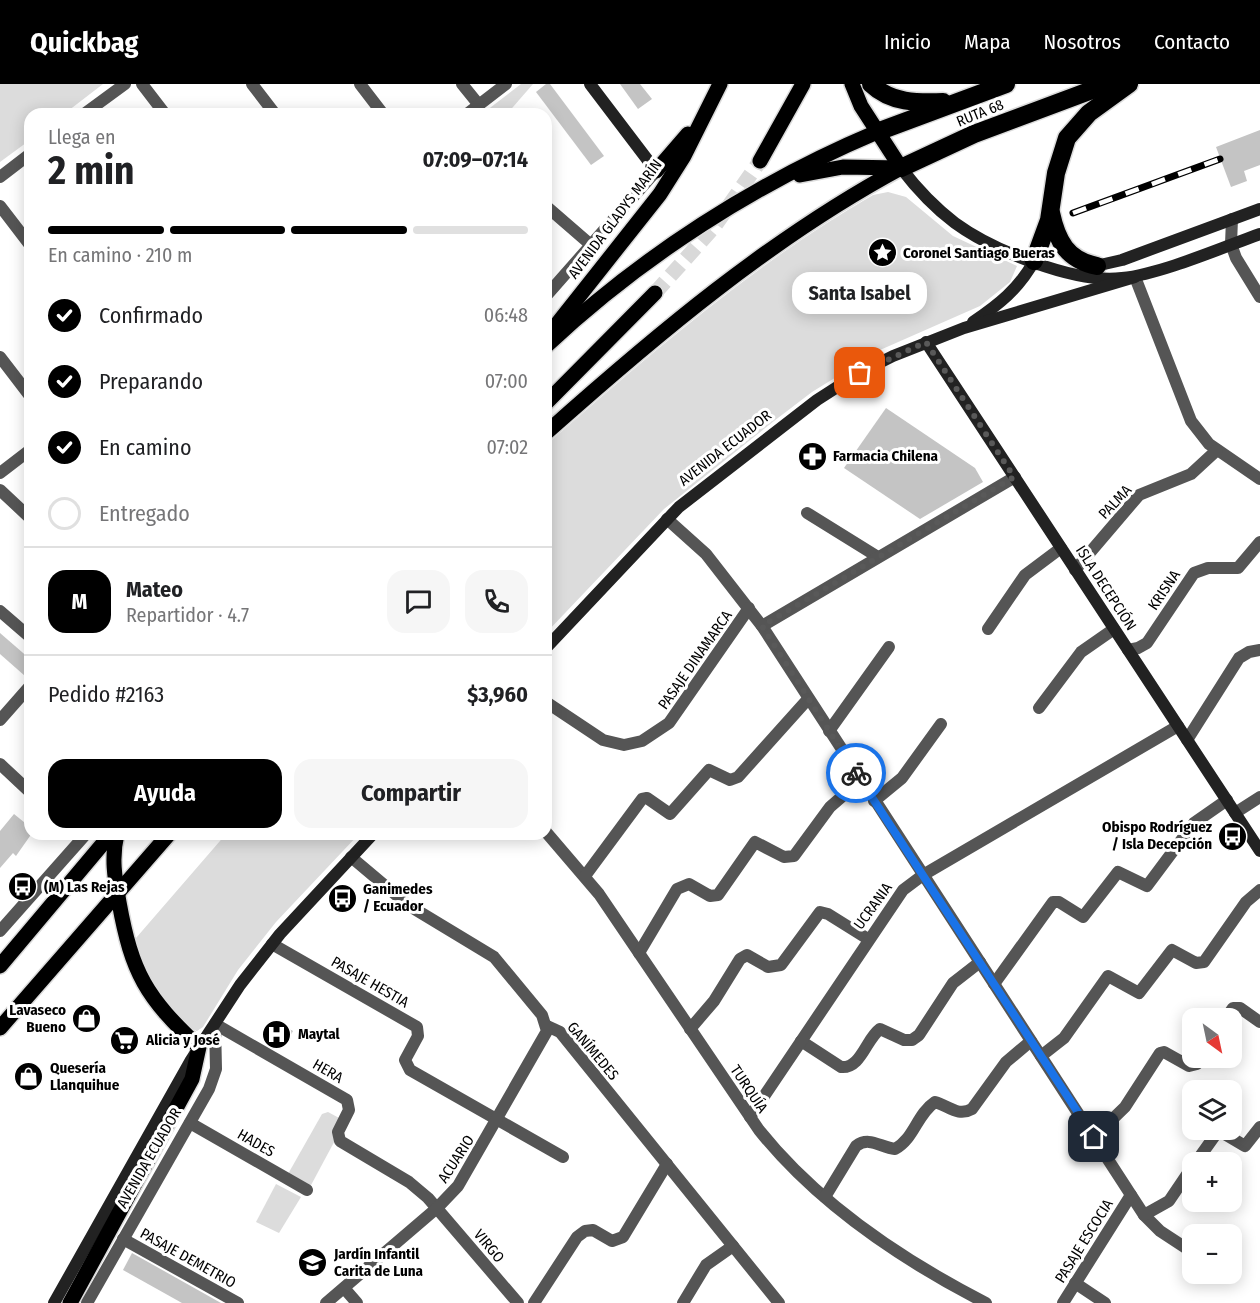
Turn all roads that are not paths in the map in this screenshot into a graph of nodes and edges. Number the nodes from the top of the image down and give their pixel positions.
1 (125, 84) edge
2 (142, 84) edge
3 (252, 84) edge
4 (360, 84) edge
5 (462, 84) edge
6 (506, 84) edge
7 (590, 84) edge
8 (803, 84) edge
9 (852, 84) edge
10 (871, 84) edge
11 (1006, 84) edge
12 (1108, 84) edge
13 (1129, 84) edge
14 (717, 91) edge
15 (957, 101) junction
16 (479, 105) junction
17 (92, 108) edge
18 (160, 108) edge
19 (270, 108) edge
20 (378, 108) edge
21 (475, 108) edge
22 (877, 132) junction
23 (24, 158) edge
24 (760, 161) tunnel mouth
25 (901, 168) junction
26 (656, 171) junction
27 (0, 177) edge
28 (770, 185) junction
29 (0, 206) edge
30 (1260, 209) edge
31 (1050, 210) junction
32 (552, 211) edge
33 (1232, 219) junction
34 (1260, 234) edge
35 (24, 237) edge
36 (1231, 244) junction
37 (591, 245) junction
38 (1034, 261) junction
39 (1096, 266) junction
40 (1054, 268) junction
41 (1135, 277) junction
42 (552, 289) edge
43 (655, 292) tunnel mouth
44 (1260, 297) edge
45 (964, 328) junction
46 (552, 330) edge
47 (552, 341) edge
48 (926, 342) junction
49 (0, 357) edge
50 (24, 388) edge
51 (552, 397) edge
52 (552, 428) edge
53 (1216, 450) junction
54 (24, 455) edge
55 (0, 473) edge
56 (1014, 477) junction
57 (1260, 479) edge
58 (0, 490) edge
59 (24, 512) edge
60 (807, 513) dead end
61 (667, 519) junction
62 (1260, 542) edge
63 (1061, 548) junction
64 (878, 557) junction
65 (1075, 570) junction
66 (749, 608) junction
67 (0, 611) edge
68 (762, 626) junction
69 (988, 629) dead end
70 (1114, 629) junction
71 (24, 632) edge
72 (552, 642) edge
73 (889, 647) dead end
74 (1128, 650) junction
75 (1260, 651) edge
76 (24, 693) edge
77 (808, 699) junction
78 (552, 706) edge
79 (1039, 708) dead end
80 (0, 720) edge
81 (941, 724) dead end
82 (1178, 726) junction
83 (829, 731) junction
84 (1187, 740) junction
85 (0, 764) edge
86 (861, 780) junction
87 (24, 786) edge
88 (1260, 797) edge
89 (1227, 800) junction
90 (874, 801) junction
91 (1235, 813) junction
92 (552, 839) edge
93 (81, 840) edge
94 (106, 840) edge
95 (116, 840) edge
96 (164, 840) edge
97 (367, 840) edge
98 (1260, 851) edge
99 (351, 857) junction
100 (923, 875) junction
101 (585, 876) junction
102 (1260, 890) edge
103 (117, 892) junction
104 (0, 931) edge
105 (868, 939) junction
106 (272, 944) junction
107 (639, 953) junction
108 (980, 962) junction
109 (0, 966) edge
110 (994, 984) junction
111 (1242, 1011) edge
112 (1260, 1022) edge
113 (214, 1024) junction
114 (547, 1026) junction
115 (0, 1028) edge
116 (690, 1029) junction
117 (801, 1041) junction
118 (1031, 1041) junction
119 (199, 1047) junction
120 (1041, 1056) junction
121 (1182, 1062) edge
122 (750, 1117) junction
123 (498, 1120) junction
124 (190, 1123) junction
125 (1260, 1127) edge
126 (1094, 1137) junction
127 (1203, 1152) edge
128 (563, 1157) dead end
129 (667, 1164) junction
130 (1182, 1182) edge
131 (308, 1190) dead end
132 (1131, 1195) junction
133 (825, 1197) junction
134 (437, 1208) junction
135 (1144, 1215) junction
136 (123, 1239) junction
137 (1182, 1245) edge
138 (733, 1246) junction
139 (1075, 1283) junction
140 (344, 1288) junction
141 (964, 1298) edge
142 (54, 1303) edge
143 (70, 1303) edge
144 (87, 1303) edge
145 (238, 1303) edge
146 (326, 1303) edge
147 (357, 1303) edge
148 (518, 1303) edge
149 (534, 1303) edge
150 (683, 1303) edge
151 (779, 1303) edge
152 (986, 1303) edge
153 (1063, 1303) edge
154 (1105, 1303) edge

1 - 17 street
2 - 18 street
3 - 19 street
4 - 20 street
5 - 16 street
6 - 16 street
7 - 26 main road
8 - 24 main road
9 - 22 main road
10 - 15 highway
11 - 15 highway, RUTA 68
12 - 25 highway, RUTA 68
13 - 31 highway
14 - 26 main road
14 - 46 main road, AVENIDA GLADYS MARÍN
15 - 22 highway, RUTA 68
16 - 21 street
22 - 25 main road
22 - 28 main road
23 - 27 street
25 - 28 main road
25 - 38 main road
25 - 52 main road
26 - 37 street
28 - 47 main road
29 - 35 street
30 - 33 main road
31 - 38 highway
31 - 39 highway
32 - 37 street
33 - 36 street
33 - 39 main road
34 - 36 main road
36 - 41 main road
36 - 44 street
37 - 42 street
38 - 40 main road
38 - 45 main road, AVENIDA ECUADOR
39 - 40 main road
40 - 41 main road
41 - 45 main road, AVENIDA ECUADOR
41 - 53 street
43 - 51 main road
45 - 48 main road, AVENIDA ECUADOR
48 - 56 main road, ISLA DECEPCIÓN
48 - 61 main road, AVENIDA ECUADOR
49 - 50 street
53 - 57 street
53 - 65 street, PALMA
54 - 55 street
56 - 63 main road, ISLA DECEPCIÓN
56 - 64 street
58 - 59 street
60 - 64 street
61 - 66 street
61 - 72 main road, AVENIDA ECUADOR
62 - 74 street, KRISNA
63 - 65 main road, ISLA DECEPCIÓN
63 - 69 street
64 - 68 street
65 - 70 main road, ISLA DECEPCIÓN
66 - 68 street
66 - 78 street, PASAJE DINAMARCA
67 - 71 street
68 - 77 street
70 - 74 main road, ISLA DECEPCIÓN
70 - 79 street
73 - 83 street
74 - 82 main road, ISLA DECEPCIÓN
75 - 84 street
76 - 80 street
77 - 83 street
77 - 101 street
81 - 90 street
82 - 84 main road, ISLA DECEPCIÓN
82 - 100 street, UCRANIA
83 - 86 street
84 - 89 main road, ISLA DECEPCIÓN
85 - 87 street
86 - 90 street
86 - 107 street
88 - 91 street
89 - 91 main road, ISLA DECEPCIÓN
89 - 110 street
90 - 100 street
91 - 98 main road, ISLA DECEPCIÓN
92 - 101 street, TURQUÍA
93 - 104 street
94 - 109 main road
95 - 103 main road
96 - 103 main road
97 - 99 main road, AVENIDA ECUADOR
99 - 106 main road, AVENIDA ECUADOR
99 - 114 street, GANÍMEDES
100 - 105 street, UCRANIA
100 - 108 street
101 - 107 street, TURQUÍA
102 - 120 street
103 - 115 main road
103 - 119 main road
105 - 116 street
105 - 117 street, UCRANIA
106 - 113 main road, AVENIDA ECUADOR
106 - 123 street, PASAJE HESTIA
107 - 116 street, TURQUÍA
108 - 110 street
108 - 117 street
110 - 118 street
111 - 112 street
113 - 119 main road, AVENIDA ECUADOR
113 - 124 street, AVENIDA ECUADOR
113 - 134 street, HERA
114 - 123 street, ACUARIO
114 - 129 street, GANÍMEDES
116 - 122 street, TURQUÍA
117 - 122 street, UCRANIA
118 - 120 street
118 - 133 street
119 - 142 main road, AVENIDA ECUADOR
119 - 143 main road, AVENIDA ECUADOR
120 - 126 street
121 - 126 street
122 - 133 street, TURQUÍA
123 - 128 street
123 - 134 street, ACUARIO
124 - 131 street, HADES
124 - 136 street, AVENIDA ECUADOR
125 - 127 street
126 - 132 street
129 - 138 street, GANÍMEDES
129 - 149 street
130 - 135 street
132 - 135 street
132 - 139 street, PASAJE ESCOCIA
133 - 141 street, TURQUÍA
134 - 140 street, ACUARIO
134 - 148 street, VIRGO
135 - 137 street
136 - 144 street, AVENIDA ECUADOR
136 - 145 street, PASAJE DEMETRIO
138 - 150 street
138 - 151 street, GANÍMEDES
139 - 153 street, PASAJE ESCOCIA
139 - 154 street
140 - 146 street, ACUARIO
140 - 147 street
141 - 152 street, TURQUÍA

